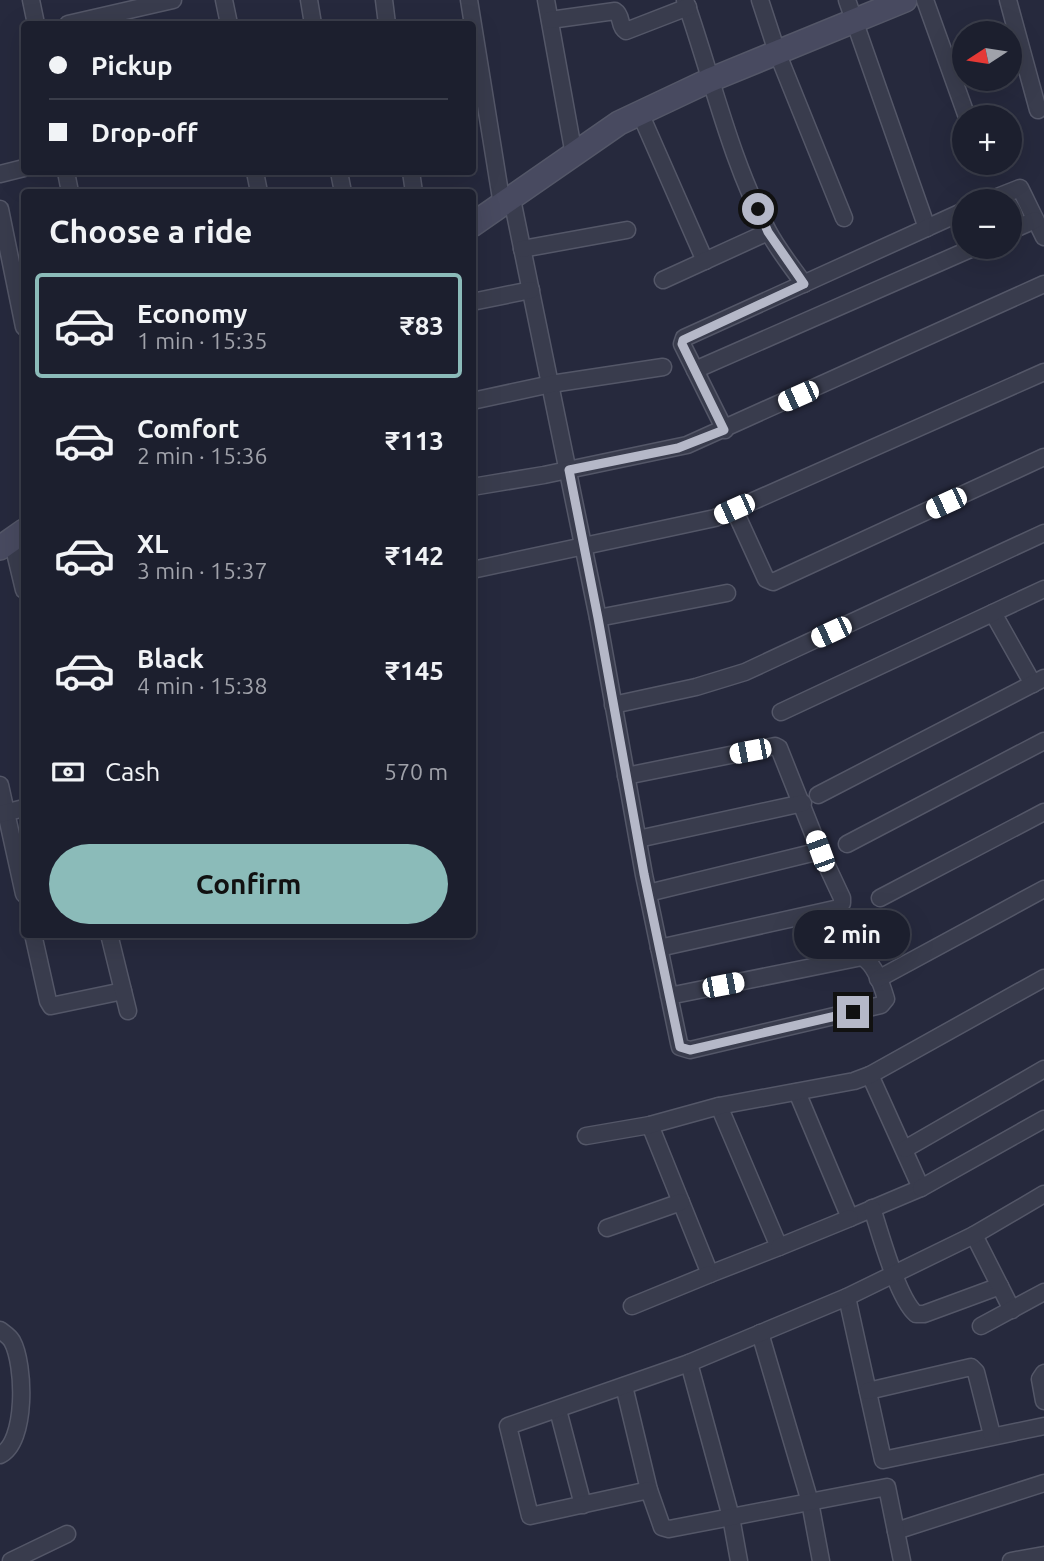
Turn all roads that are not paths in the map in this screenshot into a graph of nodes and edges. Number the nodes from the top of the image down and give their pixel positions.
1 (31, 0) edge
2 (173, 0) edge
3 (224, 0) edge
4 (309, 0) edge
5 (384, 0) edge
6 (469, 0) edge
7 (546, 0) edge
8 (760, 0) edge
9 (905, 0) edge
10 (925, 0) edge
11 (1008, 0) edge
12 (686, 4) edge
13 (851, 10) edge
14 (550, 20) junction
15 (35, 21) edge
16 (81, 21) edge
17 (228, 21) edge
18 (312, 21) edge
19 (387, 21) edge
20 (473, 21) edge
21 (476, 37) edge
22 (777, 52) junction
23 (710, 80) junction
24 (963, 105) edge
25 (1038, 110) dead end
26 (640, 113) junction
27 (574, 155) junction
28 (21, 169) edge
29 (0, 174) edge
30 (1022, 192) edge
31 (507, 202) junction
32 (0, 209) edge
33 (952, 217) edge
34 (844, 218) dead end
35 (1035, 220) junction
36 (476, 222) edge
37 (1022, 226) edge
38 (927, 228) junction
39 (627, 230) dead end
40 (768, 232) junction
41 (1044, 237) edge
42 (522, 249) junction
43 (952, 257) edge
44 (705, 261) junction
45 (663, 280) dead end
46 (804, 284) junction
47 (1044, 284) edge
48 (531, 289) junction
49 (476, 301) edge
50 (21, 312) edge
51 (663, 367) dead end
52 (695, 370) junction
53 (1044, 372) edge
54 (551, 384) junction
55 (476, 400) edge
56 (724, 430) junction
57 (1044, 457) edge
58 (569, 470) junction
59 (476, 486) edge
60 (734, 509) junction
61 (1044, 533) edge
62 (12, 540) edge
63 (584, 546) junction
64 (476, 569) edge
65 (21, 578) edge
66 (1044, 589) edge
67 (727, 593) dead end
68 (993, 613) junction
69 (598, 618) junction
70 (1038, 681) edge
71 (613, 705) junction
72 (781, 712) dead end
73 (1044, 741) edge
74 (626, 776) junction
75 (0, 785) edge
76 (818, 795) dead end
77 (803, 803) junction
78 (21, 809) edge
79 (1044, 812) edge
80 (3, 813) edge
81 (638, 839) junction
82 (847, 844) dead end
83 (820, 851) junction
84 (21, 882) edge
85 (1044, 889) edge
86 (648, 893) junction
87 (880, 898) dead end
88 (34, 938) edge
89 (110, 938) edge
90 (659, 948) junction
91 (878, 978) junction
92 (1044, 978) edge
93 (123, 992) junction
94 (669, 996) junction
95 (128, 1011) dead end
96 (1044, 1069) edge
97 (870, 1075) junction
98 (797, 1092) junction
99 (719, 1106) junction
100 (1044, 1119) edge
101 (650, 1125) junction
102 (586, 1136) dead end
103 (905, 1149) junction
104 (921, 1188) junction
105 (1044, 1195) edge
106 (681, 1202) junction
107 (872, 1208) junction
108 (850, 1218) junction
109 (607, 1228) dead end
110 (974, 1235) junction
111 (779, 1247) junction
112 (894, 1273) junction
113 (710, 1274) junction
114 (1000, 1286) junction
115 (1044, 1292) edge
116 (847, 1297) junction
117 (632, 1306) dead end
118 (1012, 1310) junction
119 (981, 1326) dead end
120 (0, 1330) edge
121 (760, 1333) junction
122 (689, 1363) junction
123 (1044, 1373) edge
124 (624, 1386) junction
125 (868, 1391) junction
126 (1044, 1401) edge
127 (558, 1410) junction
128 (1044, 1426) edge
129 (992, 1435) junction
130 (0, 1455) edge
131 (883, 1460) junction
132 (1044, 1483) edge
133 (887, 1487) junction
134 (649, 1490) junction
135 (810, 1502) junction
136 (583, 1505) junction
137 (731, 1517) junction
138 (896, 1531) junction
139 (67, 1534) dead end
140 (1044, 1555) edge
141 (11, 1561) edge
142 (739, 1561) edge
143 (821, 1561) edge
144 (902, 1561) edge
145 (1011, 1561) edge

1 - 15 street
2 - 16 street
3 - 17 street
4 - 18 street
5 - 19 street
6 - 20 street
7 - 14 street
8 - 22 street
9 - 13 street
10 - 24 street
11 - 25 street
12 - 14 street
12 - 23 street
13 - 22 street
13 - 38 street
14 - 27 street
21 - 31 street
22 - 23 street
22 - 34 street
23 - 26 street
23 - 40 street
26 - 27 street
26 - 44 street
27 - 31 street
28 - 29 street
30 - 35 street
31 - 36 street
31 - 42 street
32 - 50 street
33 - 38 street
35 - 37 street
35 - 41 street
38 - 46 street
39 - 42 street
40 - 44 street
40 - 46 street
42 - 48 street
43 - 52 street
44 - 45 street
46 - 52 street
47 - 56 street
48 - 49 street
48 - 54 street
51 - 54 street
52 - 56 street
53 - 60 street
54 - 55 street
54 - 58 street
56 - 58 street
57 - 60 street
58 - 59 street
58 - 63 street
60 - 63 street
61 - 71 street
62 - 65 street
63 - 64 street
63 - 69 street
66 - 68 street
67 - 69 street
68 - 70 street
68 - 72 street
69 - 71 street
70 - 76 street
71 - 74 street
73 - 82 street
74 - 77 street
74 - 81 street
75 - 80 street
77 - 81 street
77 - 83 street
78 - 80 street
79 - 87 street
80 - 84 street
81 - 86 street
83 - 86 street
83 - 90 street
85 - 91 street
86 - 90 street
88 - 93 street
89 - 93 street
90 - 94 street
91 - 94 street
91 - 94 street
92 - 97 street
93 - 95 street
96 - 103 street
97 - 98 street
97 - 103 street
98 - 99 street
98 - 108 street
99 - 101 street
99 - 111 street
100 - 104 street
101 - 102 street
101 - 106 street
103 - 104 street
104 - 107 street
105 - 110 street
106 - 109 street
106 - 113 street
107 - 108 street
107 - 112 street
108 - 111 street
110 - 112 street
110 - 114 street
111 - 113 street
112 - 114 street
112 - 116 street
113 - 117 street
114 - 118 street
115 - 118 street
116 - 121 street
116 - 125 street
118 - 119 street
120 - 130 street
121 - 122 street
121 - 135 street
122 - 124 street
122 - 137 street
123 - 126 street
124 - 127 street
124 - 134 street
125 - 129 street
125 - 131 street
127 - 136 street
127 - 136 street
128 - 129 street
129 - 131 street
131 - 133 street
132 - 138 street
133 - 135 street
133 - 138 street
134 - 136 street
134 - 137 street
135 - 137 street
135 - 143 street
137 - 142 street
138 - 144 street
139 - 141 street
140 - 145 street

